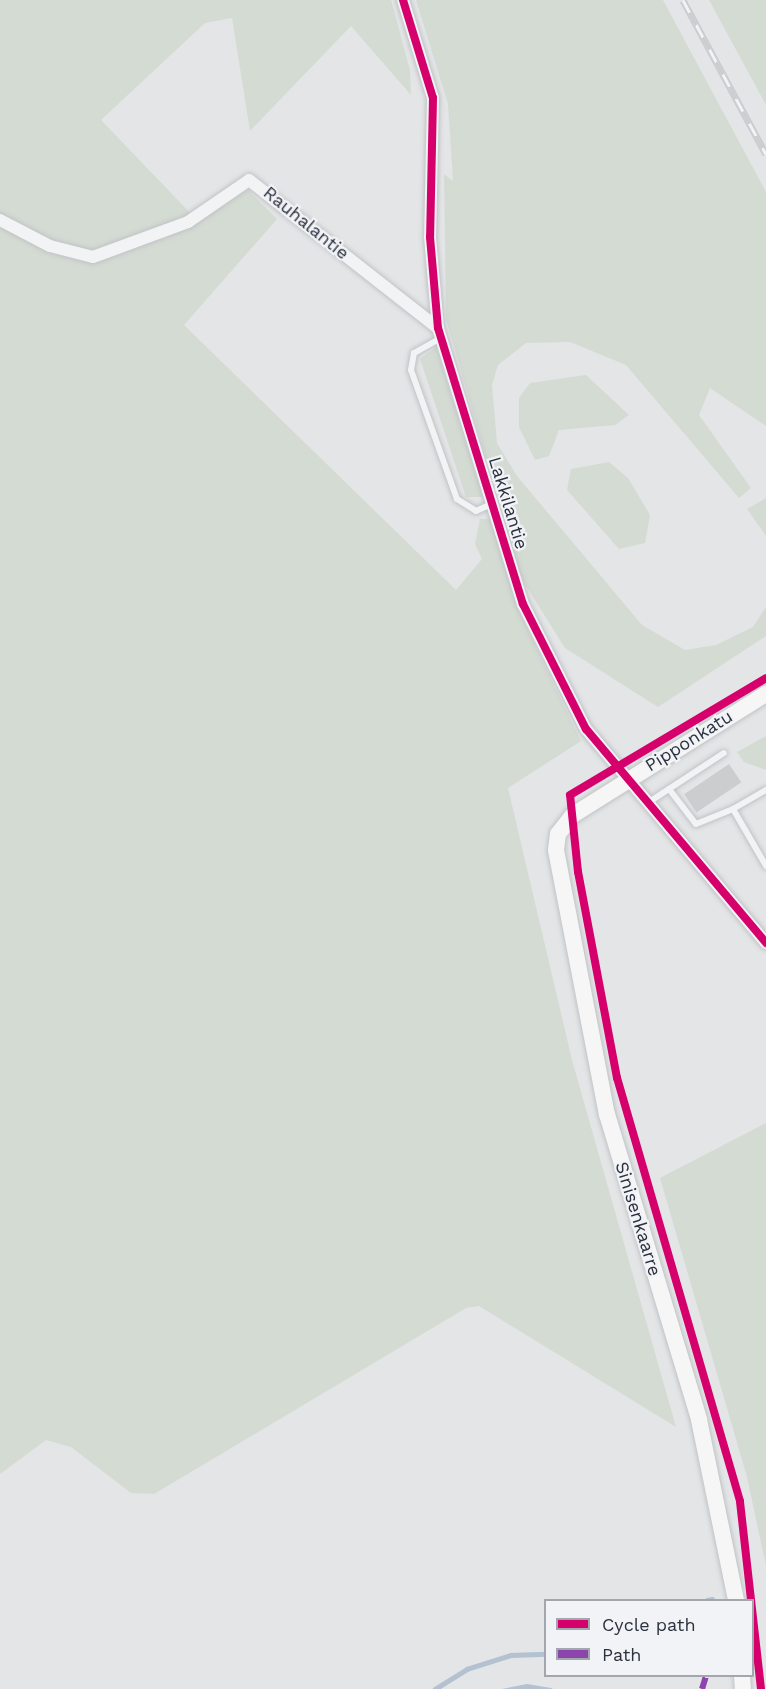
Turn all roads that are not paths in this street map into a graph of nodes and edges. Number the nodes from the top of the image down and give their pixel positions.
1 (403, 0) edge
2 (0, 220) edge
3 (440, 333) junction
4 (492, 504) junction
5 (766, 694) edge
6 (724, 753) dead end
7 (626, 781) junction
8 (669, 789) junction
9 (766, 790) edge
10 (646, 804) junction
11 (733, 809) junction
12 (558, 834) joint
13 (766, 866) edge
14 (766, 943) edge
15 (736, 1599) edge

1 - 3 street, Lakkilantie
2 - 3 street, Rauhalantie
3 - 4 street, Lakkilantie
3 - 4 lane
4 - 7 street, Lakkilantie
5 - 7 street, Pipponkatu
6 - 8 lane
7 - 10 street, Lakkilantie
7 - 12 street, Pipponkatu
8 - 10 lane
8 - 11 lane
9 - 11 lane
10 - 14 street, Lakkilantie
11 - 13 lane
12 - 15 street, Sinisenkaarre

